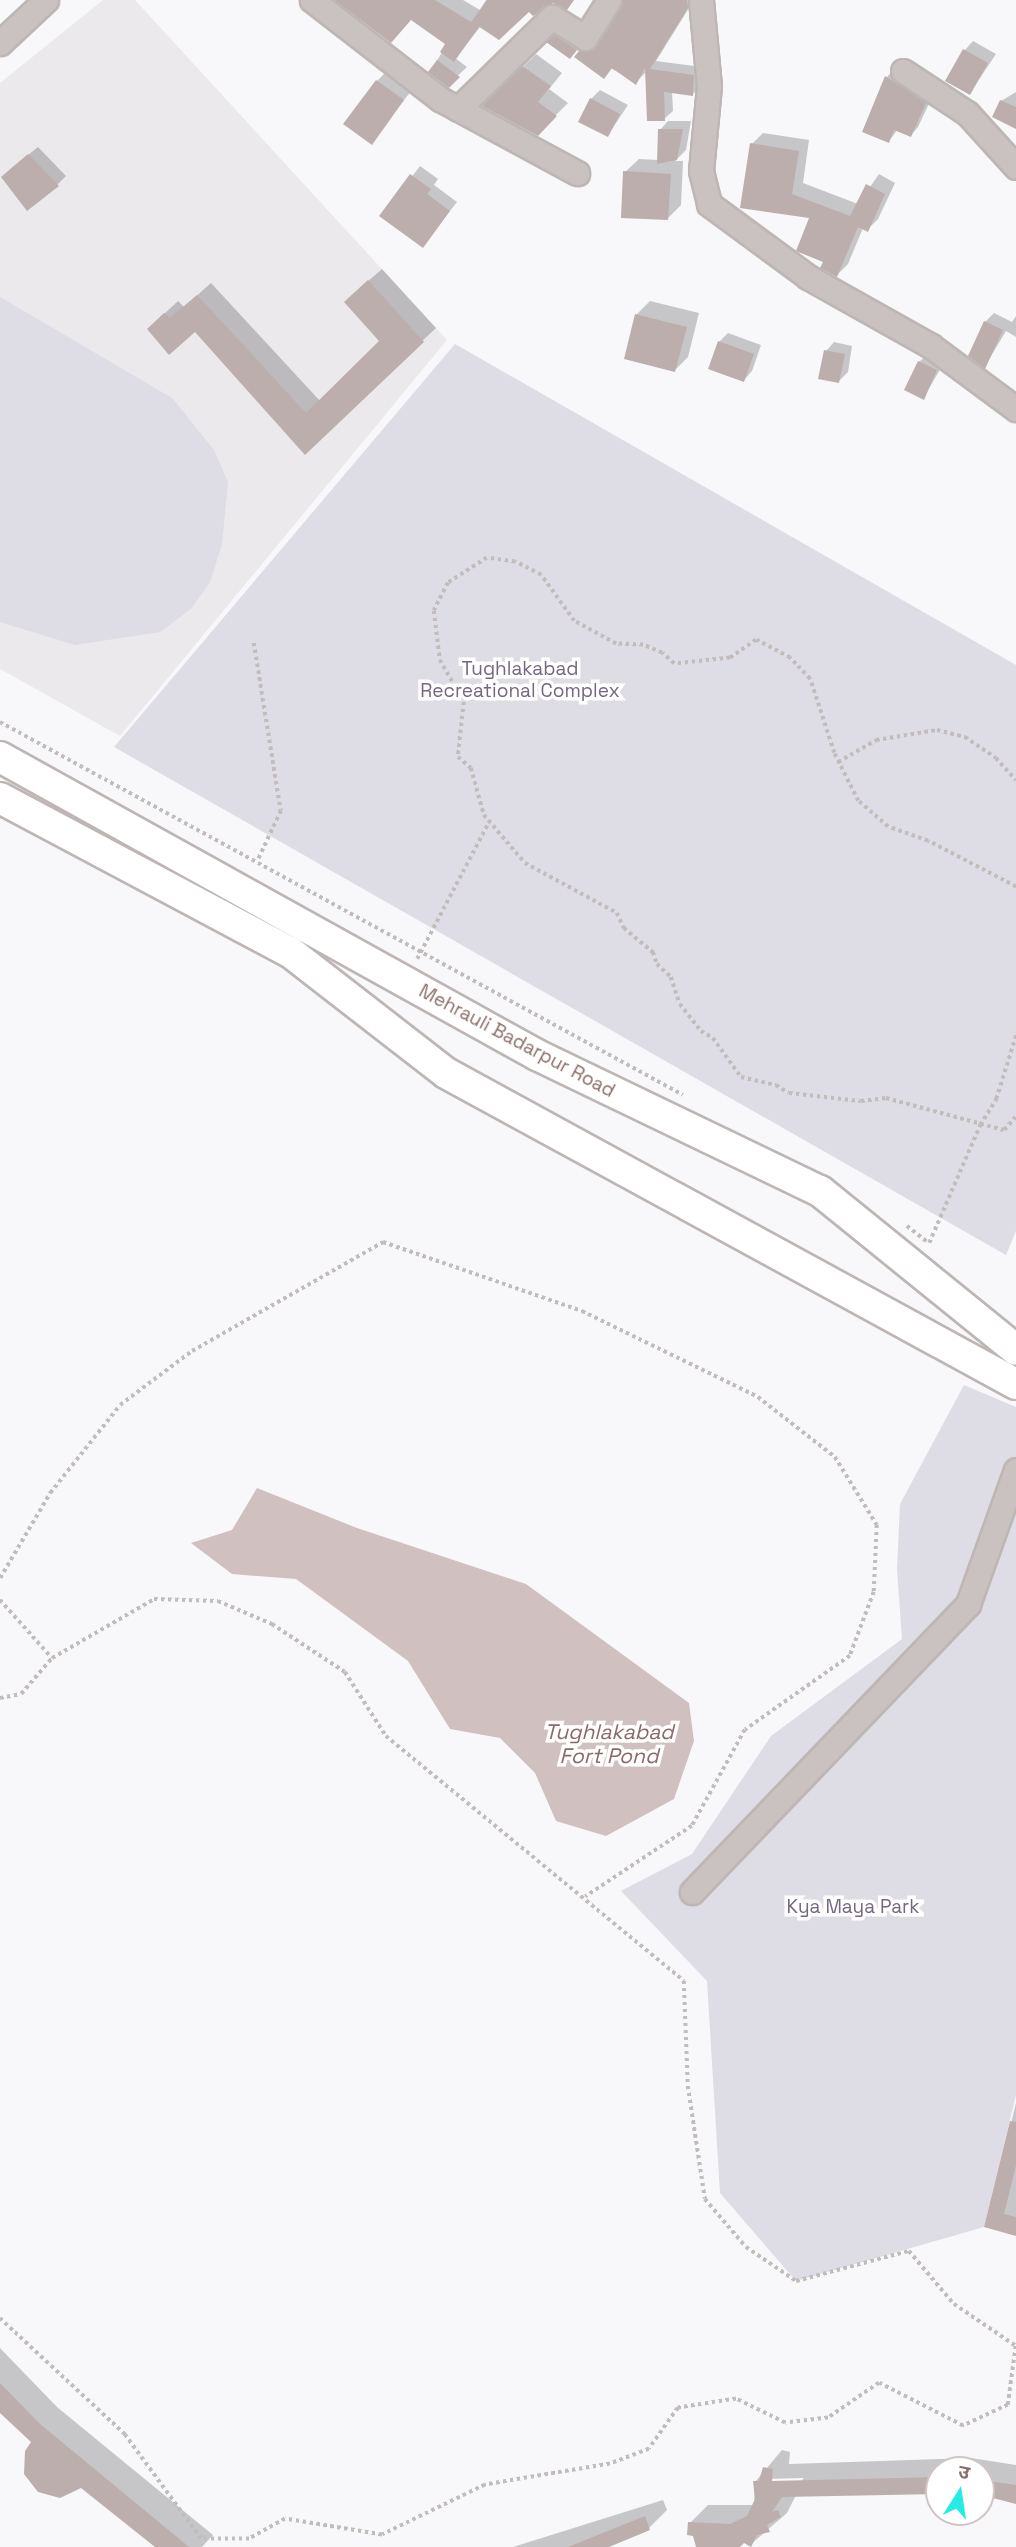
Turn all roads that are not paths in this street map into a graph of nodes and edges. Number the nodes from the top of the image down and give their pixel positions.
1 (46, 0) edge
2 (312, 0) edge
3 (609, 0) edge
4 (701, 0) edge
5 (0, 43) edge
6 (903, 71) dead end
7 (458, 109) junction
8 (1016, 167) edge
9 (577, 173) dead end
10 (1016, 409) edge
11 (0, 757) edge
12 (0, 798) edge
13 (1016, 1350) edge
14 (1016, 1384) edge
15 (1016, 1471) edge
16 (692, 1892) dead end

1 - 5 street
2 - 7 street
3 - 7 street
4 - 10 street
6 - 8 street
7 - 9 street
11 - 13 main road, Mehrauli Badarpur Road
12 - 14 main road
15 - 16 street

